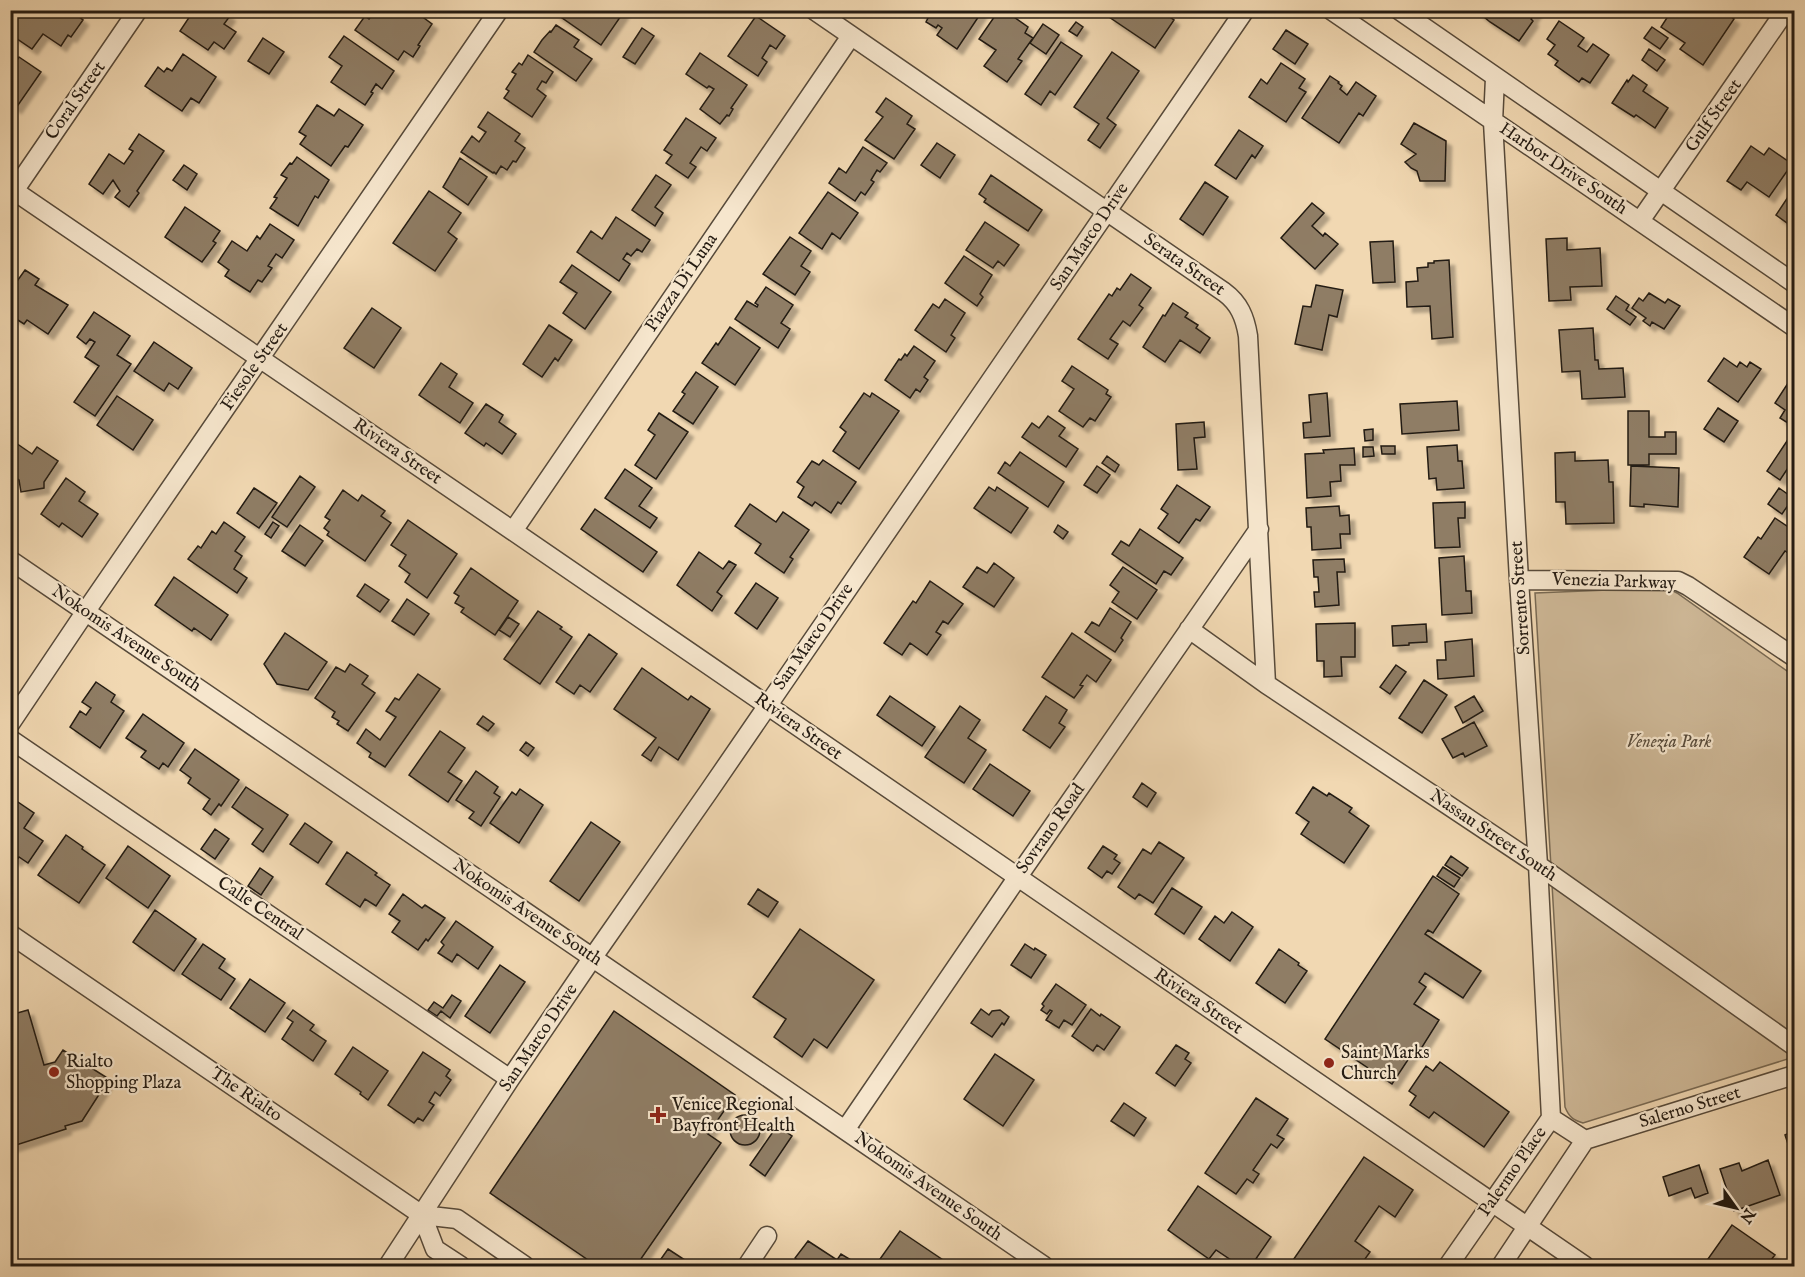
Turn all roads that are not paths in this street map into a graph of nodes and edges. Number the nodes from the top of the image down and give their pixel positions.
1 (138, 10) edge
2 (499, 10) edge
3 (814, 10) edge
4 (1245, 10) edge
5 (1332, 10) edge
6 (1399, 10) edge
7 (1786, 10) edge
8 (851, 36) junction
9 (1495, 78) junction
10 (1493, 122) junction
11 (12, 190) edge
12 (1661, 192) junction
13 (1107, 212) junction
14 (1640, 221) junction
15 (1794, 284) edge
16 (1794, 327) edge
17 (261, 359) junction
18 (1259, 529) junction
19 (513, 531) junction
20 (10, 560) edge
21 (1519, 580) junction
22 (86, 611) junction
23 (1189, 629) junction
24 (1794, 657) edge
25 (1266, 684) junction
26 (767, 706) junction
27 (10, 724) edge
28 (10, 739) edge
29 (1538, 865) junction
30 (1017, 878) junction
31 (10, 934) edge
32 (593, 957) junction
33 (1794, 1046) edge
34 (1794, 1075) edge
35 (510, 1079) junction
36 (1551, 1118) junction
37 (845, 1130) junction
38 (1585, 1140) junction
39 (1492, 1203) junction
40 (422, 1215) junction
41 (1528, 1228) junction
42 (767, 1236) dead end
43 (388, 1266) edge
44 (461, 1266) edge
45 (525, 1266) edge
46 (747, 1266) edge
47 (1044, 1266) edge
48 (1448, 1266) edge
49 (1501, 1266) edge
50 (1585, 1266) edge

1 - 11 street, Coral Street
2 - 17 street, Fiesole Street
3 - 8 street, Serata Street
4 - 13 street, San Marco Drive
5 - 10 street, Harbor Drive South
6 - 9 street, Harbor Drive South
7 - 12 street, Gulf Street
8 - 13 street, Serata Street
8 - 19 street, Piazza Di Luna
9 - 10 street, Sorrento Street
9 - 12 street, Harbor Drive South
10 - 14 street, Harbor Drive South
10 - 21 street, Sorrento Street
11 - 17 street, Riviera Street
12 - 14 street, Gulf Street
12 - 15 street, Harbor Drive South
13 - 18 street, Serata Street
13 - 26 street, San Marco Drive
14 - 16 street, Harbor Drive South
17 - 19 street, Riviera Street
17 - 22 street, Fiesole Street
18 - 23 street, Sovrano Road
18 - 25 street, Serata Street
19 - 26 street, Riviera Street
20 - 22 street, Nokomis Avenue South
21 - 24 street, Venezia Parkway
21 - 29 street, Sorrento Street
22 - 27 street, Fiesole Street
22 - 32 street, Nokomis Avenue South
23 - 25 street, Nassau Street South
23 - 30 street, Sovrano Road
25 - 29 street, Nassau Street South
26 - 30 street, Riviera Street
26 - 32 street, San Marco Drive
28 - 35 street, Calle Central
29 - 33 street, Nassau Street South
29 - 36 street, Sorrento Street
30 - 37 street, Sovrano Road
30 - 39 street, Riviera Street
31 - 40 street, The Rialto
32 - 35 street, San Marco Drive
32 - 37 street, Nokomis Avenue South
34 - 38 street, Salerno Street
35 - 40 street, San Marco Drive
36 - 38 street, Palermo Place
36 - 39 street, Palermo Place
37 - 47 street, Nokomis Avenue South
38 - 41 street
39 - 41 street, Riviera Street
39 - 48 street, Palermo Place
40 - 43 street, San Marco Drive
40 - 44 street
40 - 45 street, The Rialto
41 - 49 street
41 - 50 street, Riviera Street
42 - 46 street

